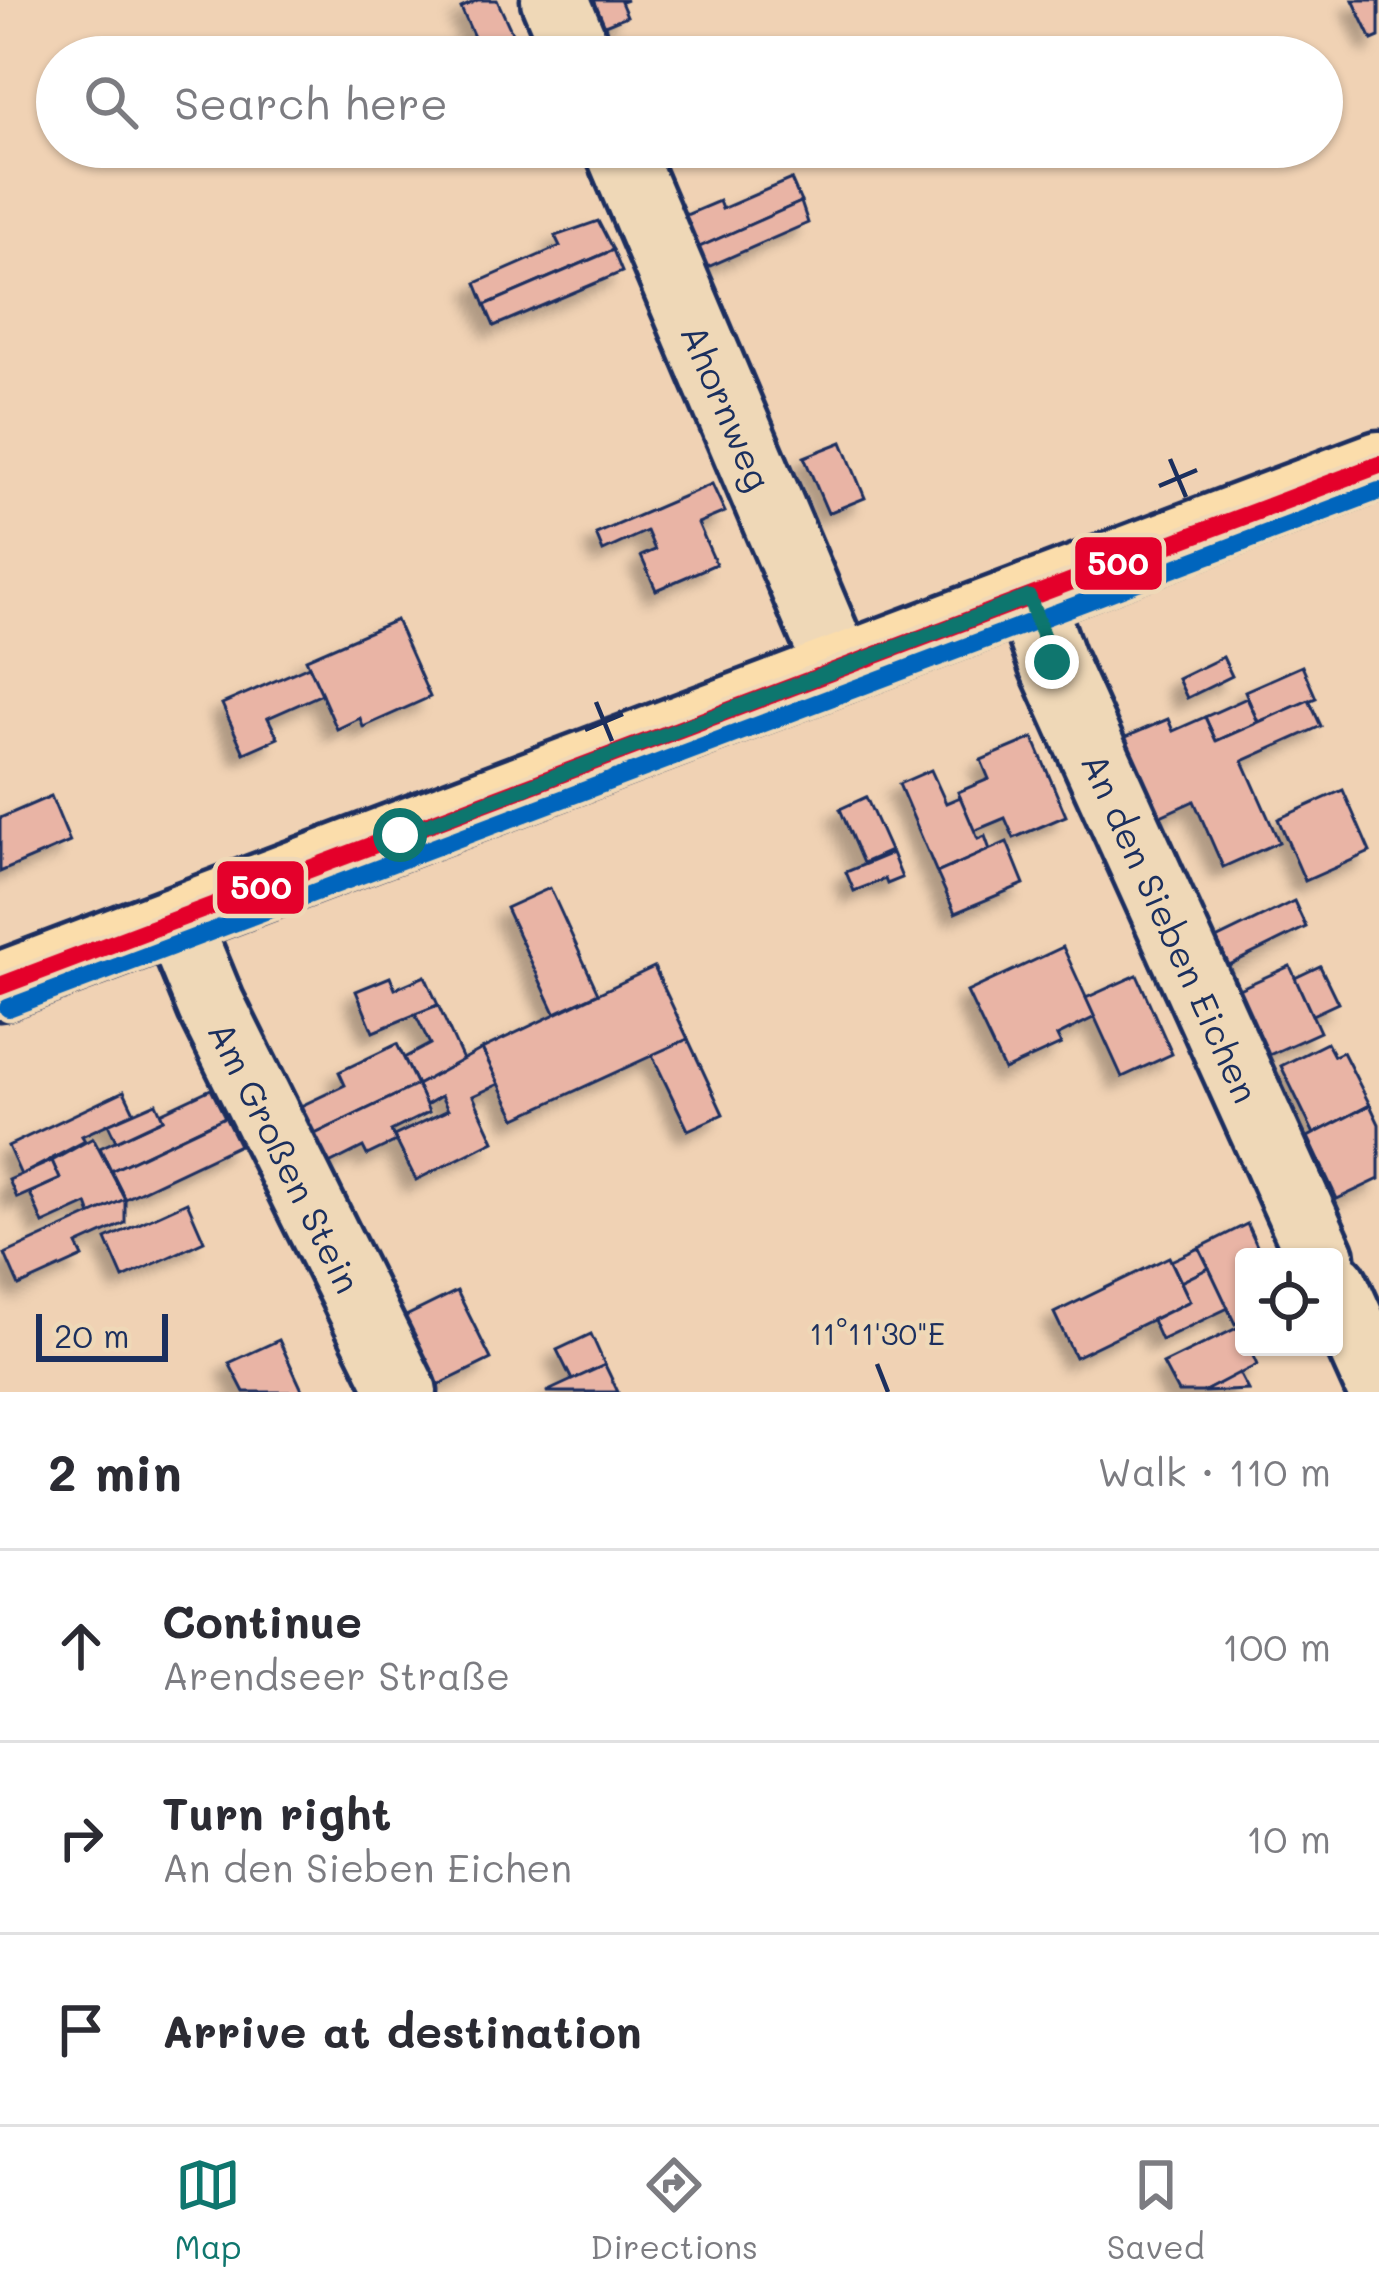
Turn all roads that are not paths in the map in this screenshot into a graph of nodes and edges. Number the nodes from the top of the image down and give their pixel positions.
1 (554, 0) edge
2 (570, 36) edge
3 (627, 168) edge
4 (1379, 465) edge
5 (1029, 597) junction
6 (839, 669) junction
7 (176, 920) junction
8 (0, 986) edge
9 (1317, 1248) edge
10 (1343, 1305) edge
11 (1379, 1385) edge
12 (403, 1392) edge

1 - 2 street
3 - 6 street, Ahornweg
4 - 5 main road
5 - 6 main road
5 - 9 street, An den Sieben Eichen
6 - 7 main road
7 - 8 main road
7 - 12 street, Am Großen Stein
10 - 11 street

